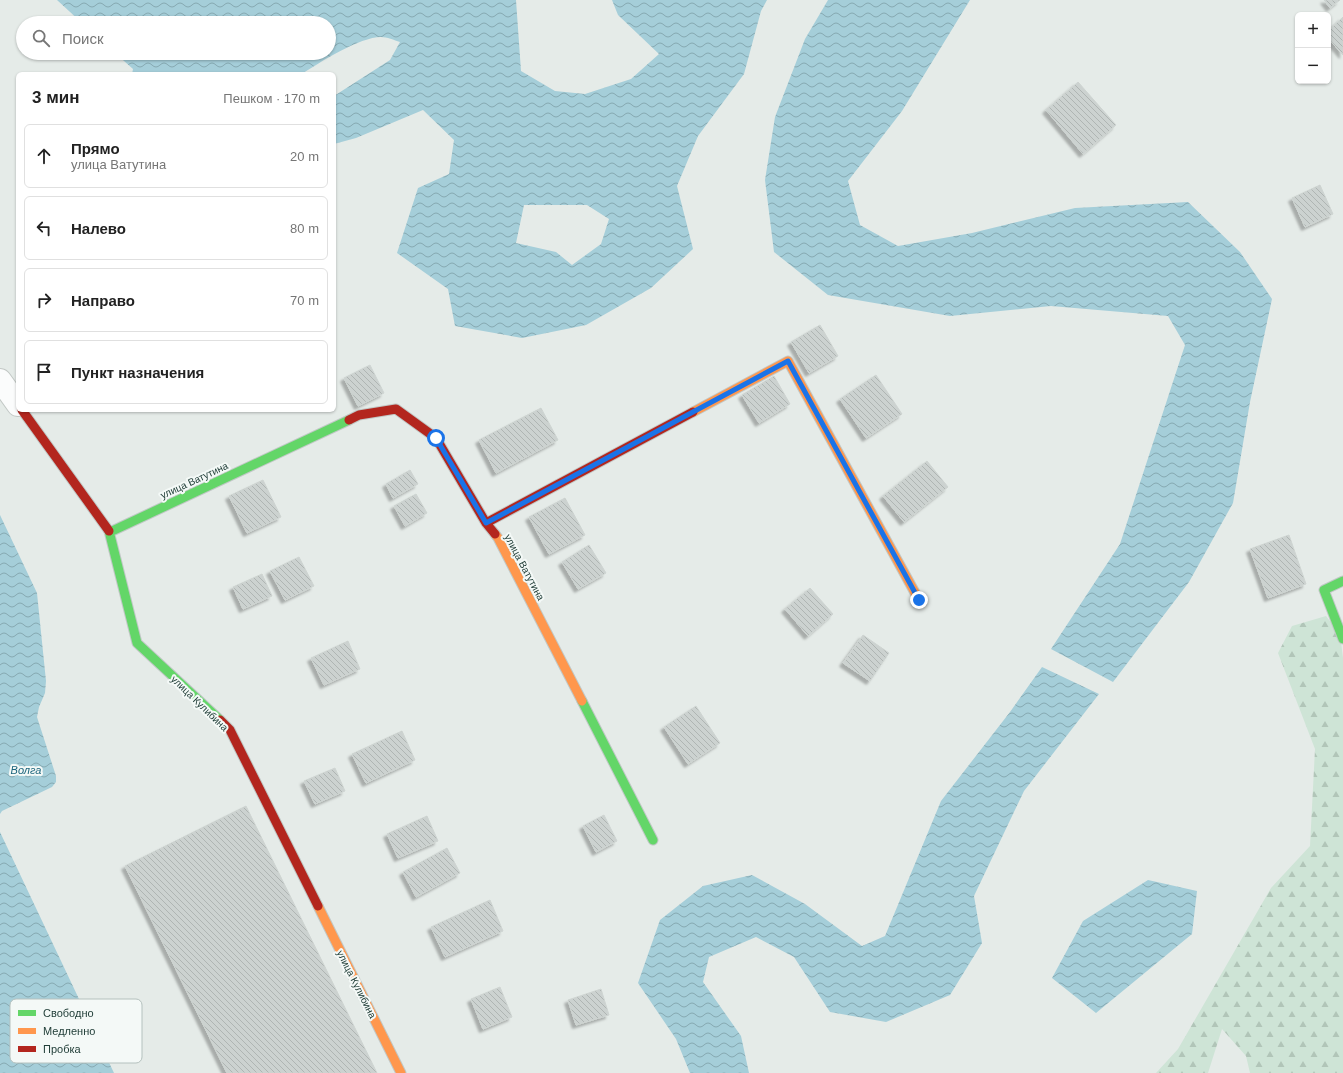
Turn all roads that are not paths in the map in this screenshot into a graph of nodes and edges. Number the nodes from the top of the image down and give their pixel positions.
1 (0, 380) edge
2 (16, 402) edge
3 (23, 412) edge
4 (486, 523) junction
5 (110, 532) junction
6 (1343, 581) edge
7 (919, 600) dead end
8 (1343, 639) edge
9 (653, 840) dead end
10 (401, 1073) edge

1 - 2 street
3 - 5 street, улица Кулибина
4 - 5 street, улица Ватутина
4 - 7 street
4 - 9 street, улица Ватутина
5 - 10 street, улица Кулибина
6 - 8 street

